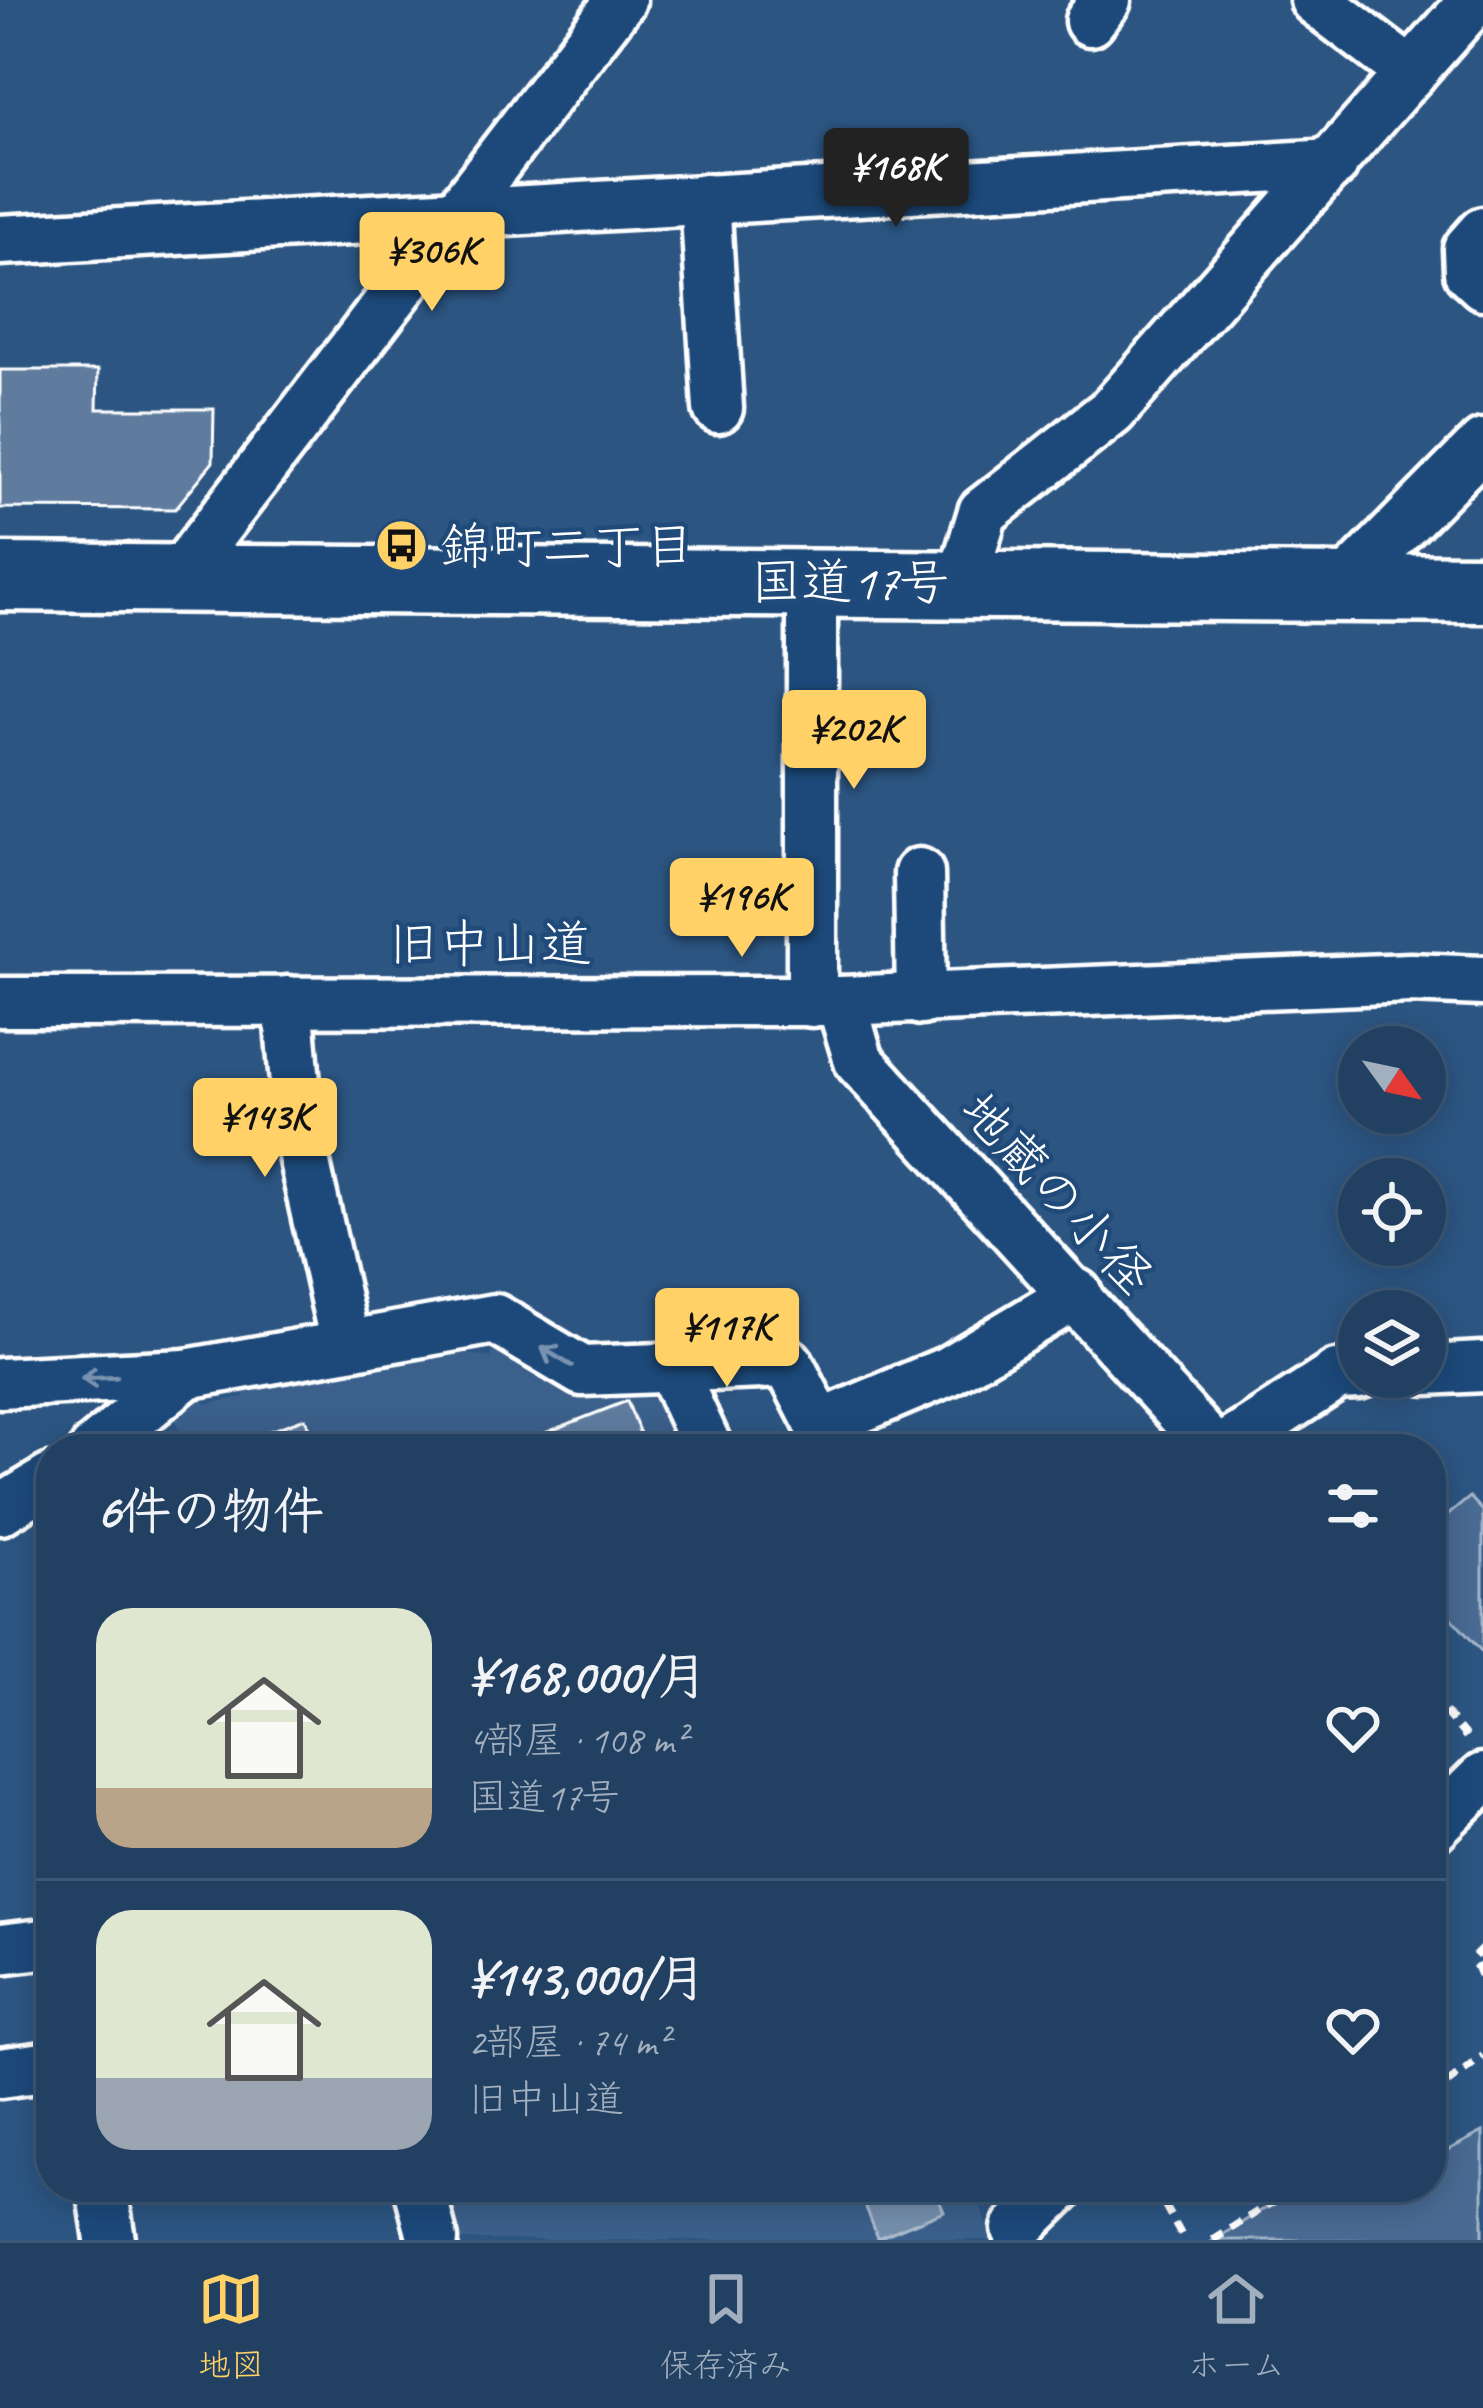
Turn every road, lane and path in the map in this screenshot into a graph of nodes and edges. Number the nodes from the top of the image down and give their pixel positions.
1 (621, 0) edge
2 (1316, 0) edge
3 (1475, 0) edge
4 (1411, 73) junction
5 (1333, 164) junction
6 (705, 199) junction
7 (455, 213) junction
8 (1483, 232) edge
9 (0, 240) edge
10 (1483, 284) edge
11 (718, 408) dead end
12 (1483, 444) edge
13 (0, 577) edge
14 (178, 577) junction
15 (962, 581) junction
16 (812, 583) junction
17 (1342, 587) junction
18 (1483, 589) edge
19 (919, 873) dead end
20 (1483, 981) edge
21 (921, 1000) junction
22 (288, 1001) junction
23 (827, 1001) junction
24 (0, 1002) edge
25 (1077, 1294) junction
26 (345, 1342) junction
27 (670, 1366) junction
28 (1483, 1367) edge
29 (1446, 1369) edge
30 (186, 1374) junction
31 (1338, 1375) edge
32 (0, 1383) edge
33 (113, 1434) edge
34 (701, 1434) edge
35 (1204, 1434) edge
36 (1242, 1434) edge
37 (36, 1488) edge
38 (0, 1510) edge
39 (1446, 1713) edge
40 (1483, 1755) edge
41 (1483, 1778) edge
42 (1446, 1814) edge
43 (36, 1945) edge
44 (1483, 1948) edge
45 (0, 1949) edge
46 (1483, 1981) edge
47 (1483, 2056) edge
48 (36, 2068) edge
49 (0, 2073) edge
50 (1446, 2084) edge
51 (104, 2202) edge
52 (423, 2202) edge
53 (1038, 2202) edge
54 (1163, 2202) edge
55 (1273, 2202) edge
56 (1013, 2219) edge
57 (110, 2240) edge
58 (433, 2240) edge
59 (1184, 2240) edge
60 (1213, 2240) edge

1 - 7 street
2 - 4 street
3 - 4 street
4 - 5 street
5 - 6 street
5 - 15 street
6 - 7 street
6 - 11 street
7 - 9 street
7 - 14 street
8 - 10 street
12 - 17 street
13 - 14 highway, 国道17号
14 - 16 highway, 国道17号
15 - 16 highway, 国道17号
15 - 17 highway, 国道17号
16 - 23 street, 地蔵の小径
17 - 18 highway, 国道17号
19 - 21 street
20 - 21 street, 旧中山道
21 - 23 street, 旧中山道
22 - 23 street, 旧中山道
22 - 24 street, 旧中山道
22 - 26 street
23 - 25 street, 地蔵の小径
25 - 27 street
25 - 35 street, 地蔵の小径
27 -> 26 street
26 - 30 street
27 - 34 street
28 - 29 street
30 -> 32 street
30 - 33 street
31 - 36 street
37 - 38 street
39 - 40 path
41 - 42 street
43 - 45 street
44 - 46 path
47 - 50 path
48 - 49 street
51 - 57 street
52 - 58 street
53 - 56 street
54 - 59 path
55 - 60 path

